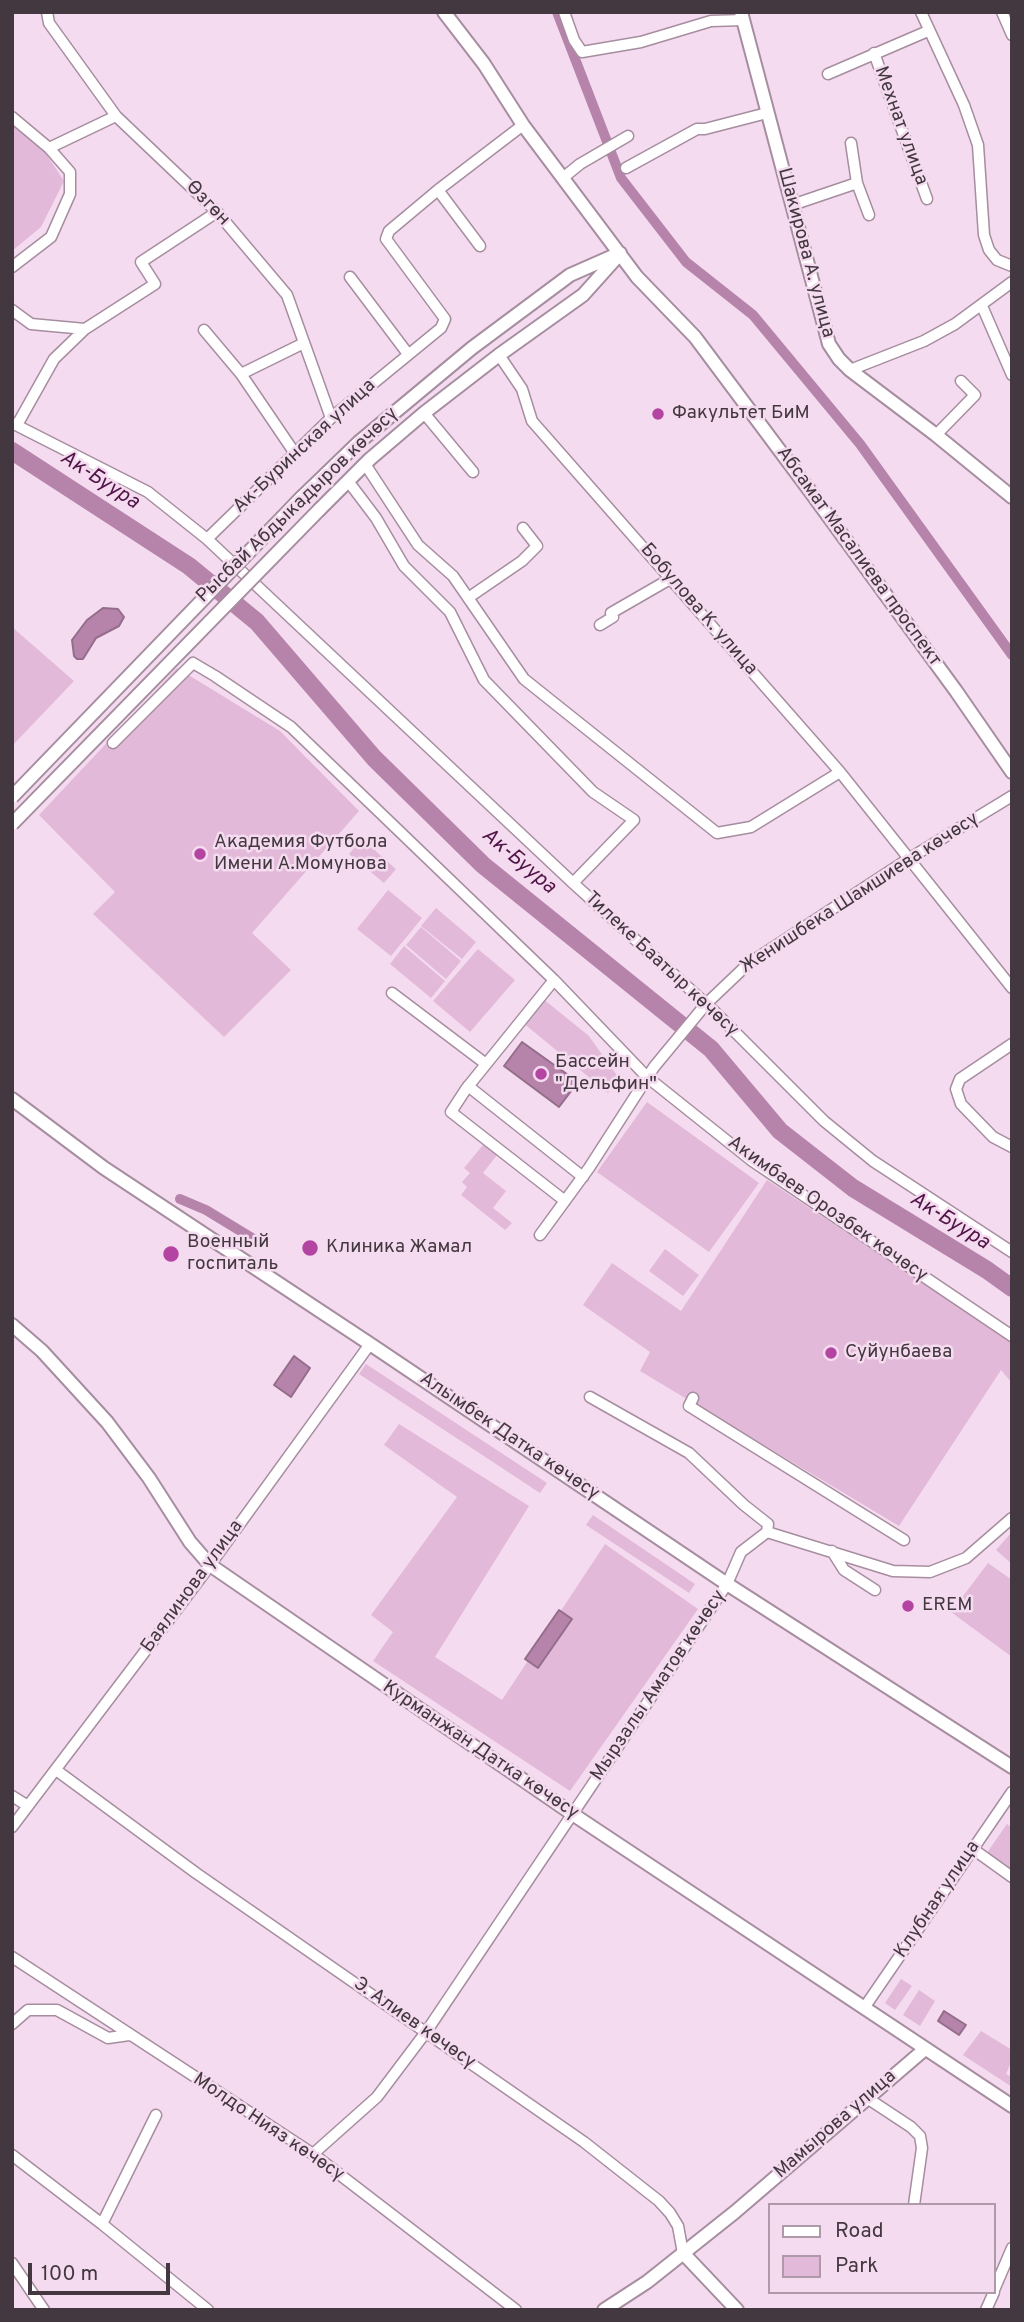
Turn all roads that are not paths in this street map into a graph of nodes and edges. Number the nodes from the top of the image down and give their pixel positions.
1 (47, 12) edge
2 (444, 12) edge
3 (564, 12) edge
4 (921, 12) edge
5 (1002, 12) edge
6 (742, 16) edge
7 (928, 31) junction
8 (1012, 35) edge
9 (874, 53) junction
10 (828, 74) dead end
11 (767, 113) junction
12 (116, 116) junction
13 (12, 117) edge
14 (523, 125) junction
15 (628, 136) dead end
16 (851, 143) dead end
17 (49, 148) junction
18 (626, 168) dead end
19 (564, 177) junction
20 (857, 183) junction
21 (438, 190) junction
22 (927, 199) dead end
23 (792, 205) junction
24 (217, 212) junction
25 (869, 215) dead end
26 (480, 246) dead end
27 (620, 253) junction
28 (1012, 266) edge
29 (12, 267) edge
30 (350, 277) dead end
31 (1012, 282) edge
32 (982, 306) junction
33 (12, 310) edge
34 (85, 329) junction
35 (204, 330) dead end
36 (304, 343) junction
37 (408, 354) junction
38 (499, 355) junction
39 (850, 370) junction
40 (241, 374) junction
41 (1012, 375) edge
42 (961, 381) dead end
43 (424, 413) junction
44 (331, 418) junction
45 (15, 424) edge
46 (936, 435) junction
47 (294, 452) junction
48 (365, 464) junction
49 (472, 472) dead end
50 (348, 481) junction
51 (1012, 497) edge
52 (523, 528) dead end
53 (207, 539) junction
54 (670, 579) junction
55 (468, 598) junction
56 (600, 625) dead end
57 (113, 743) dead end
58 (840, 772) junction
59 (1012, 772) edge
60 (1012, 796) edge
61 (12, 797) edge
62 (12, 824) edge
63 (910, 858) junction
64 (573, 883) junction
65 (554, 980) junction
66 (1012, 988) edge
67 (392, 993) dead end
68 (706, 1004) junction
69 (1012, 1044) edge
70 (486, 1063) junction
71 (647, 1077) junction
72 (468, 1086) junction
73 (12, 1099) edge
74 (1012, 1147) edge
75 (583, 1177) junction
76 (565, 1201) junction
77 (540, 1235) dead end
78 (1012, 1252) edge
79 (12, 1325) edge
80 (1012, 1336) edge
81 (370, 1344) junction
82 (590, 1397) dead end
83 (693, 1398) dead end
84 (1012, 1518) edge
85 (767, 1532) junction
86 (904, 1540) dead end
87 (832, 1551) junction
88 (210, 1565) junction
89 (727, 1584) junction
90 (875, 1590) dead end
91 (1012, 1767) edge
92 (56, 1770) junction
93 (1012, 1792) edge
94 (12, 1796) edge
95 (28, 1806) junction
96 (574, 1815) junction
97 (12, 1827) edge
98 (973, 1849) junction
99 (1012, 1877) edge
100 (12, 1957) edge
101 (864, 2008) junction
102 (12, 2024) edge
103 (426, 2032) junction
104 (129, 2035) junction
105 (925, 2049) junction
106 (867, 2098) junction
107 (1012, 2105) edge
108 (156, 2115) dead end
109 (313, 2154) junction
110 (12, 2155) edge
111 (914, 2203) edge
112 (102, 2224) junction
113 (1012, 2248) edge
114 (683, 2253) junction
115 (12, 2263) edge
116 (996, 2286) edge
117 (44, 2310) edge
118 (208, 2310) edge
119 (516, 2310) edge
120 (604, 2310) edge
121 (737, 2310) edge

1 - 12 street, Өзгөн
2 - 14 main road, Абсамат Масалиева проспект
3 - 6 street
4 - 7 street
5 - 8 street
6 - 11 main road, Шакирова А. улица
7 - 9 street
7 - 28 street
9 - 10 street
9 - 22 street, Мехнат улица
11 - 18 street
11 - 23 main road, Шакирова А. улица
12 - 17 street
12 - 24 street, Өзгөн
13 - 17 street
14 - 19 main road, Абсамат Масалиева проспект
14 - 21 street
15 - 19 street
16 - 20 street
17 - 29 street
19 - 27 main road, Абсамат Масалиева проспект
20 - 23 street
20 - 25 street
21 - 26 street
21 - 37 street, Ак-Буринская улица
23 - 39 main road, Шакирова А. улица
24 - 34 street
24 - 36 street, Өзгөн
27 - 38 main road, Рысбай Абдыкадыров көчөсү
27 - 59 main road, Абсамат Масалиева проспект
27 - 61 main road, Рысбай Абдыкадыров көчөсү, bridge
30 - 37 street
31 - 32 street
32 - 39 street
32 - 41 street
33 - 34 street
34 - 45 street
35 - 40 street
36 - 40 street
36 - 44 street, Өзгөн
37 - 44 street, Ак-Буринская улица
38 - 43 main road, Рысбай Абдыкадыров көчөсү
38 - 54 street, Бобулова К. улица
39 - 46 main road, Шакирова А. улица
40 - 47 street
42 - 46 street
43 - 48 main road, Рысбай Абдыкадыров көчөсү
43 - 49 street
44 - 47 street, Ак-Буринская улица
45 - 53 street
46 - 51 main road, Шакирова А. улица
47 - 53 street, Ак-Буринская улица
48 - 50 main road, Рысбай Абдыкадыров көчөсү
48 - 55 street
50 - 62 main road, Рысбай Абдыкадыров көчөсү, bridge
50 - 64 street
52 - 55 street
53 - 64 street, Тилеке Баатыр көчөсү
54 - 56 street
54 - 58 street, Бобулова К. улица
55 - 58 street
57 - 65 street, Акимбаев Орозбек көчөсү
58 - 63 street, Бобулова К. улица
60 - 63 street, Женишбека Шамшиева көчөсү
63 - 66 street, Бобулова К. улица
63 - 68 street, Женишбека Шамшиева көчөсү
64 - 68 street, Тилеке Баатыр көчөсү
65 - 70 street
65 - 71 street, Акимбаев Орозбек көчөсү
67 - 70 street
68 - 71 street, Женишбека Шамшиева көчөсү
68 - 78 street, Тилеке Баатыр көчөсү
69 - 74 street
70 - 72 street
71 - 75 street, Женишбека Шамшиева көчөсү
71 - 80 street, Акимбаев Орозбек көчөсү
72 - 75 street
72 - 76 street
73 - 81 main road, Алымбек Датка көчөсү
75 - 76 street, Женишбека Шамшиева көчөсү
76 - 77 street, Женишбека Шамшиева көчөсү
79 - 88 main road, Курманжан Датка көчөсү
81 - 88 street, Баялинова улица
81 - 89 main road, Алымбек Датка көчөсү
82 - 85 street
83 - 86 street
84 - 87 street
85 - 87 street
85 - 89 street
87 - 90 street
88 - 92 street, Баялинова улица
88 - 96 main road, Курманжан Датка көчөсү
89 - 91 main road, Алымбек Датка көчөсү
89 - 96 street, Мырзалы Аматов көчөсү
92 - 95 street, Баялинова улица
92 - 103 street, Э. Алиев көчөсү
93 - 98 street, Клубная улица
94 - 95 street
95 - 97 street, Баялинова улица
96 - 101 main road, Курманжан Датка көчөсү
96 - 103 street, Мырзалы Аматов көчөсү
98 - 99 street
98 - 101 street, Клубная улица
100 - 104 street, Молдо Нияз көчөсү
101 - 105 main road, Курманжан Датка көчөсү
102 - 104 street
103 - 109 street, Мырзалы Аматов көчөсү
103 - 114 street, Э. Алиев көчөсү
104 - 109 street, Молдо Нияз көчөсү
105 - 106 main road, Мамырова улица
105 - 107 main road, Курманжан Датка көчөсү
106 - 111 street
106 - 114 main road, Мамырова улица
108 - 112 street
109 - 119 street, Молдо Нияз көчөсү
110 - 112 street
112 - 118 street
113 - 116 street
114 - 120 main road, Мамырова улица
114 - 121 main road, Э. Алиев көчөсү
115 - 117 street

